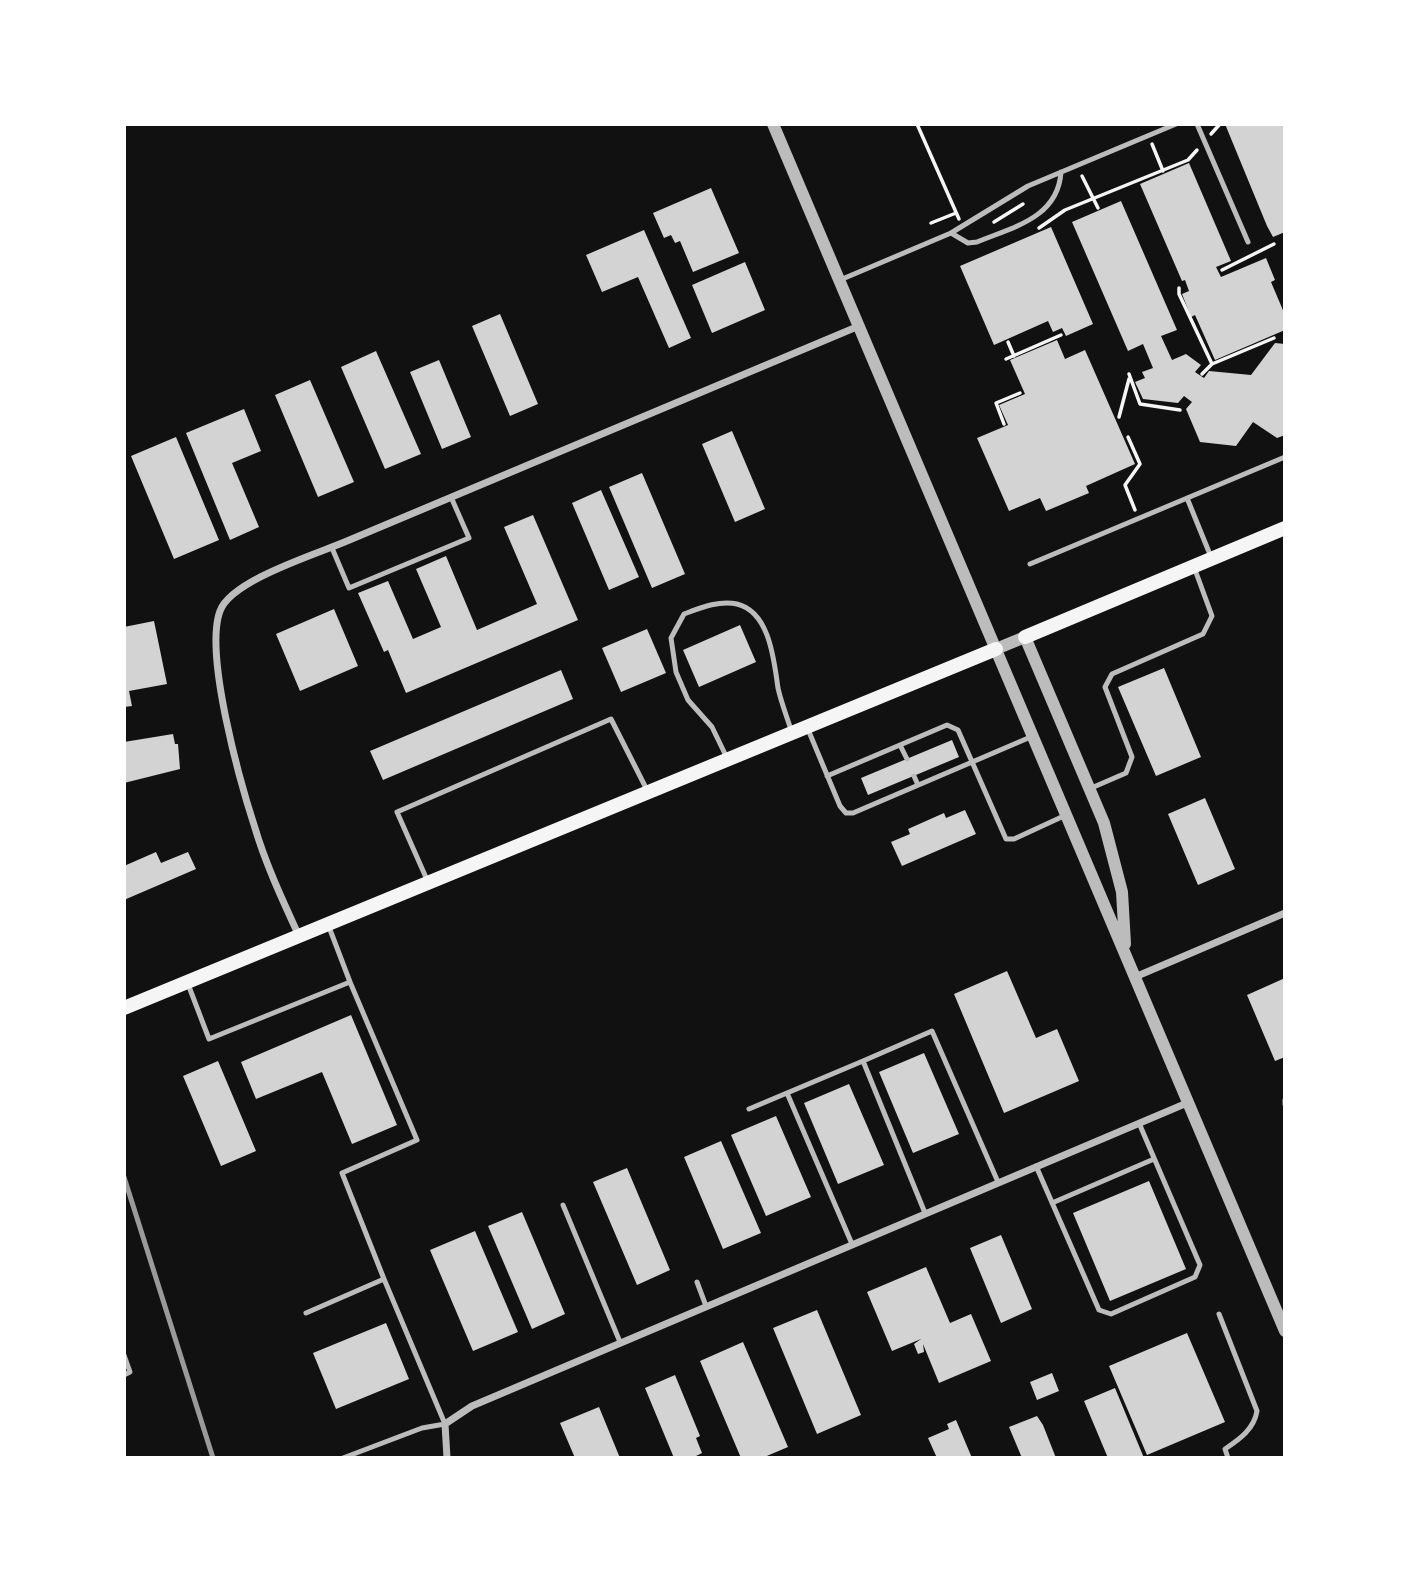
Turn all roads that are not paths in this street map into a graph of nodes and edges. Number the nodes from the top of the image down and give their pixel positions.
1 (773, 124) edge
2 (1176, 124) edge
3 (1197, 124) edge
4 (1061, 172) junction
5 (951, 233) junction
6 (1248, 242) dead end
7 (839, 280) junction
8 (859, 326) junction
9 (1285, 457) edge
10 (451, 497) junction
11 (1187, 498) junction
12 (1285, 528) edge
13 (332, 548) junction
14 (1212, 559) junction
15 (1030, 564) dead end
16 (1193, 566) junction
17 (1025, 637) junction
18 (996, 649) junction
19 (807, 727) junction
20 (792, 733) junction
21 (1033, 736) junction
22 (900, 745) junction
23 (907, 759) dead end
24 (728, 760) junction
25 (971, 763) junction
26 (827, 776) junction
27 (914, 776) dead end
28 (918, 785) junction
29 (1089, 789) junction
30 (649, 792) junction
31 (1066, 815) junction
32 (429, 883) junction
33 (1285, 913) edge
34 (328, 924) junction
35 (299, 936) junction
36 (1125, 953) junction
37 (1135, 977) junction
38 (187, 981) junction
39 (350, 982) junction
40 (124, 1008) edge
41 (863, 1061) junction
42 (788, 1093) junction
43 (1187, 1103) junction
44 (749, 1109) dead end
45 (1139, 1123) junction
46 (1154, 1159) junction
47 (1036, 1166) junction
48 (998, 1182) junction
49 (1052, 1203) junction
50 (563, 1205) dead end
51 (925, 1213) junction
52 (852, 1244) junction
53 (384, 1279) junction
54 (697, 1282) dead end
55 (706, 1306) junction
56 (306, 1313) dead end
57 (1219, 1314) dead end
58 (1285, 1331) edge
59 (620, 1342) junction
60 (124, 1355) edge
61 (124, 1375) edge
62 (445, 1424) junction
63 (343, 1458) edge
64 (447, 1458) edge
65 (1228, 1458) edge

1 - 7 street
2 - 4 lane
3 - 6 lane
4 - 5 lane
4 - 5 lane
5 - 7 lane
7 - 8 street
8 - 10 street
8 - 18 street
9 - 11 lane
10 - 13 street
10 - 13 lane
11 - 14 lane
11 - 15 lane
12 - 14 main road
13 - 35 street
14 - 16 main road
16 - 17 main road
16 - 29 lane
17 - 18 street
17 - 29 street
18 - 19 main road
18 - 21 street
19 - 20 main road
19 - 26 lane
20 - 24 main road
20 - 24 lane
21 - 25 lane
21 - 31 street
22 - 23 lane
22 - 25 lane
22 - 26 lane
24 - 30 main road
25 - 28 lane
25 - 31 lane
26 - 28 lane
27 - 28 lane
29 - 36 street
30 - 32 main road
30 - 32 lane
31 - 36 street
32 - 34 main road
33 - 37 street
34 - 35 main road
34 - 39 lane
35 - 38 main road
36 - 37 street
37 - 43 street
38 - 39 lane
38 - 40 main road
39 - 53 lane
41 - 42 lane
41 - 48 lane
41 - 51 lane
42 - 44 lane
42 - 52 lane
43 - 45 street
43 - 58 street
45 - 46 lane
45 - 47 street
46 - 49 lane
46 - 49 lane
47 - 48 street
47 - 49 lane
48 - 51 street
50 - 59 lane
51 - 52 street
52 - 55 street
53 - 56 lane
53 - 62 lane
54 - 55 lane
55 - 59 street
57 - 65 lane
59 - 62 street
60 - 61 lane
62 - 63 lane
62 - 64 street

